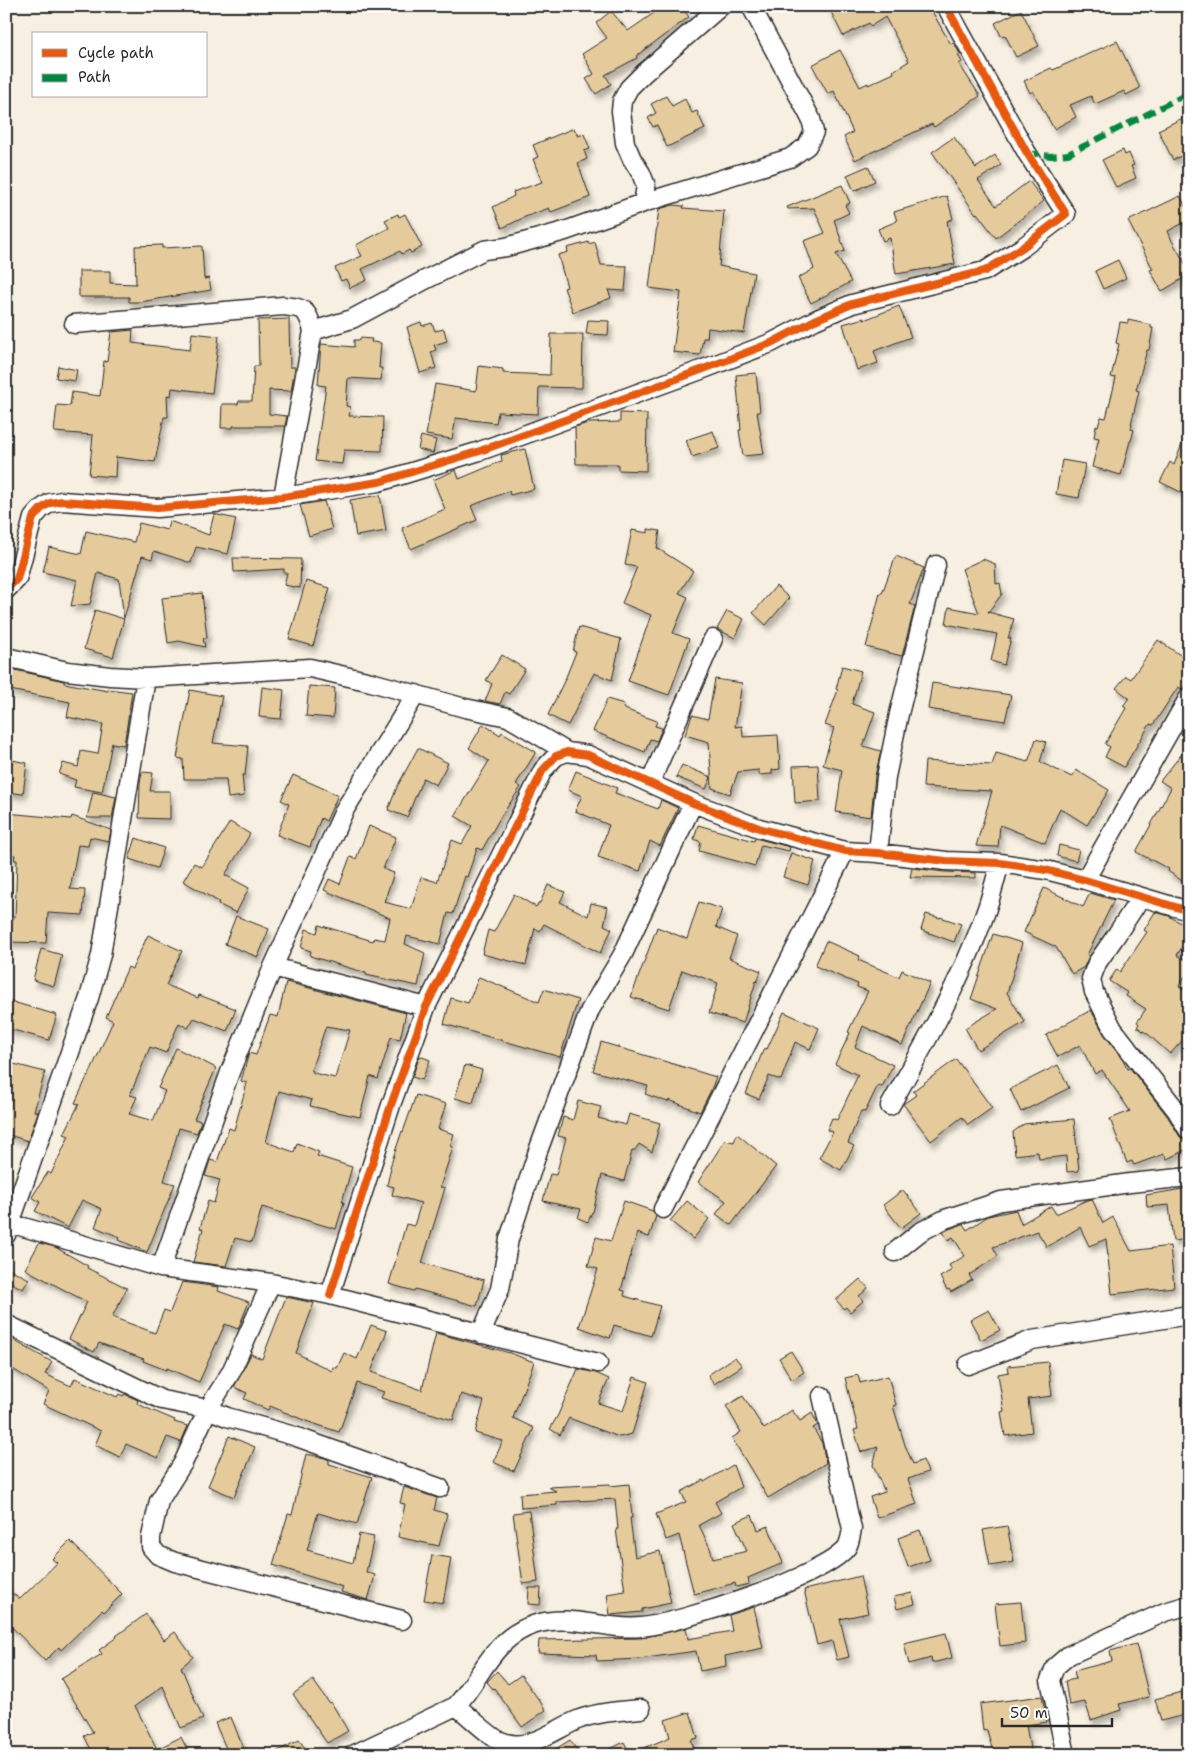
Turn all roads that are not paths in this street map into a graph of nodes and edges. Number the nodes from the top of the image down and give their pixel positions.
1 (721, 6) edge
2 (751, 6) edge
3 (946, 6) edge
4 (643, 203) junction
5 (74, 324) dead end
6 (313, 331) junction
7 (283, 497) junction
8 (936, 565) dead end
9 (6, 590) edge
10 (713, 639) dead end
11 (6, 658) edge
12 (146, 678) junction
13 (416, 694) junction
14 (1189, 697) edge
15 (567, 752) junction
16 (650, 782) junction
17 (694, 803) junction
18 (845, 851) junction
19 (878, 853) junction
20 (1000, 863) junction
21 (1085, 880) junction
22 (1140, 897) junction
23 (1189, 911) edge
24 (273, 967) junction
25 (426, 1007) junction
26 (890, 1106) dead end
27 (1189, 1131) edge
28 (1189, 1177) edge
29 (663, 1209) dead end
30 (8, 1229) edge
31 (895, 1252) dead end
32 (161, 1268) junction
33 (271, 1283) junction
34 (330, 1295) junction
35 (1189, 1315) edge
36 (6, 1324) edge
37 (481, 1334) junction
38 (598, 1363) dead end
39 (968, 1365) dead end
40 (822, 1396) dead end
41 (208, 1410) junction
42 (440, 1488) dead end
43 (1189, 1605) edge
44 (402, 1620) dead end
45 (456, 1706) junction
46 (641, 1709) dead end
47 (353, 1755) edge
48 (1066, 1755) edge

1 - 4 street
2 - 4 street
3 - 7 street
4 - 6 street
5 - 6 street
6 - 7 street
7 - 9 street
8 - 19 street
10 - 16 street
11 - 12 street
12 - 13 street
12 - 30 street
13 - 15 street
13 - 24 street
14 - 21 street
15 - 16 street
15 - 25 street
16 - 17 street
17 - 18 street
17 - 37 street
18 - 19 street
18 - 29 street
19 - 20 street
20 - 21 street
20 - 26 street
21 - 22 street
22 - 23 street
22 - 27 street
24 - 25 street
24 - 32 street
25 - 34 street
28 - 31 street
30 - 32 street
32 - 33 street
33 - 34 street
33 - 41 street
34 - 37 street
35 - 39 street
36 - 41 street
37 - 38 street
40 - 45 street
41 - 42 street
41 - 44 street
43 - 48 street
45 - 46 street
45 - 47 street

